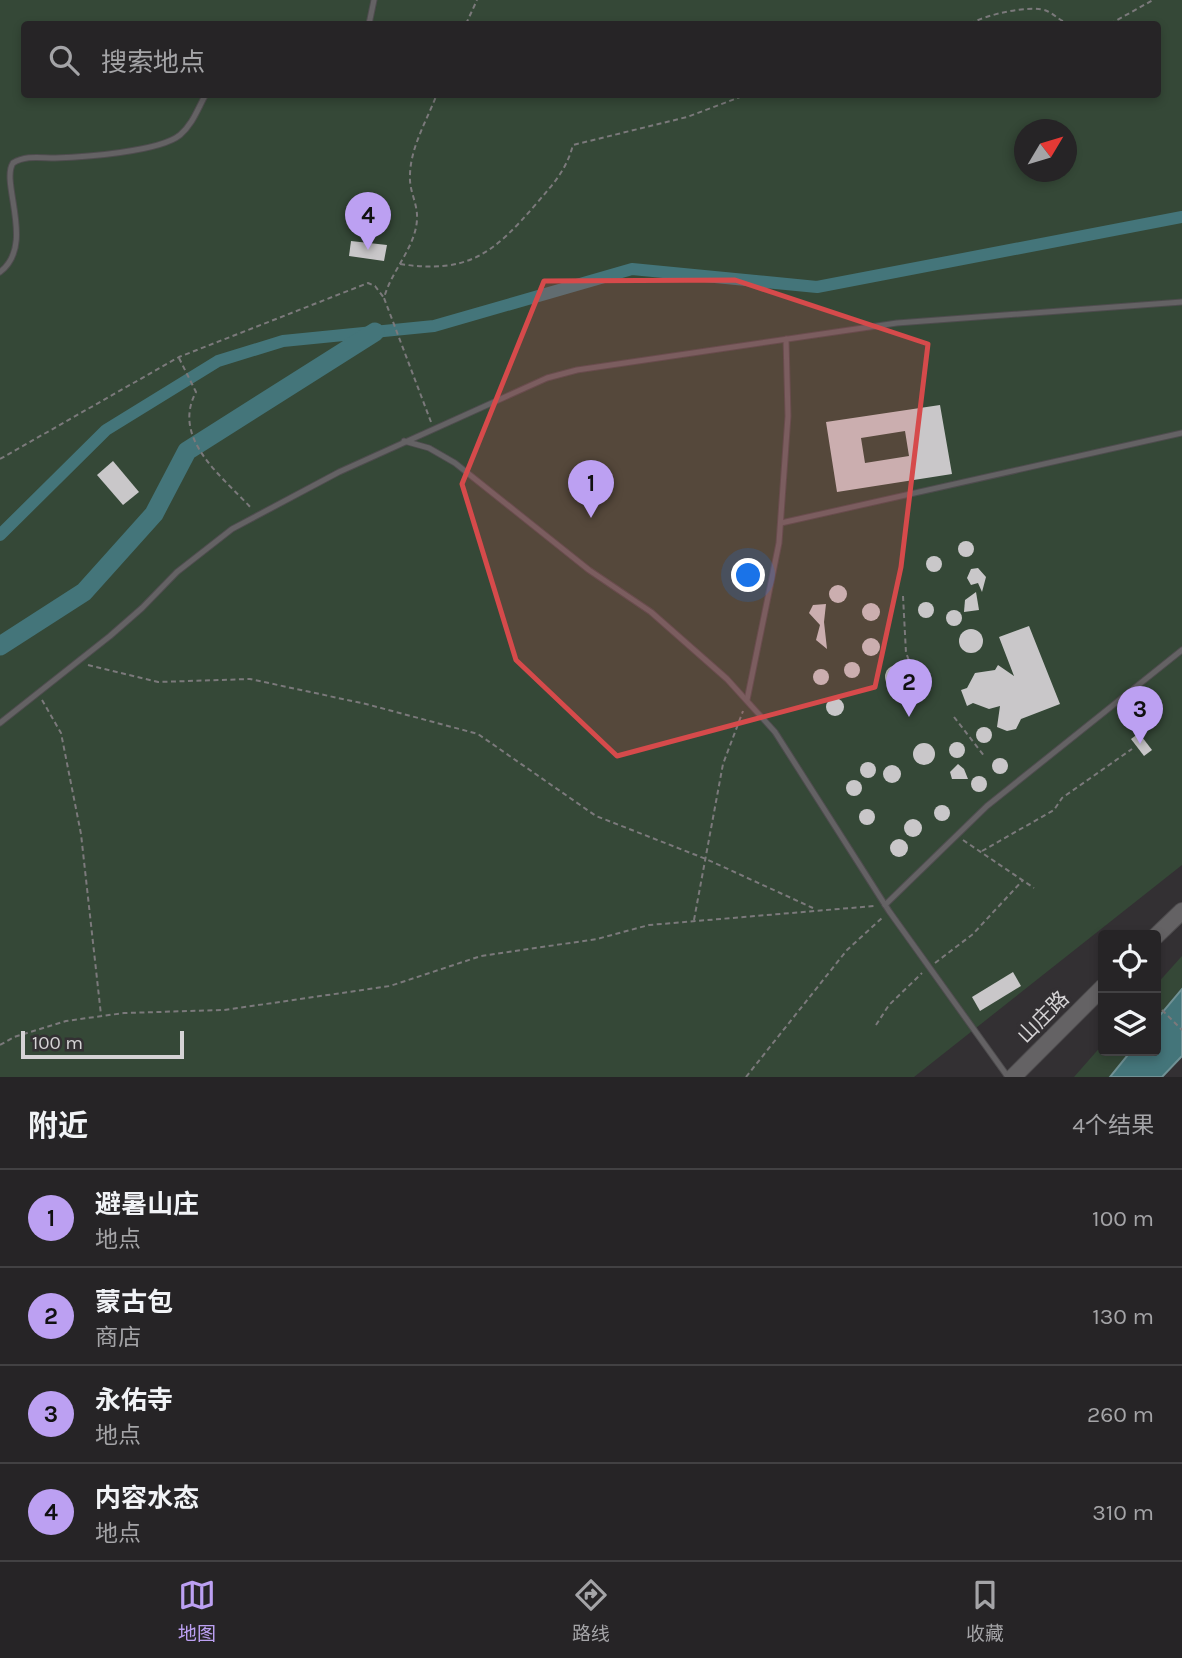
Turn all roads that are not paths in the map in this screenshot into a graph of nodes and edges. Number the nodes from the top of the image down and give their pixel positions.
1 (374, 0) edge
2 (370, 21) edge
3 (204, 98) edge
4 (0, 272) edge
5 (1182, 302) edge
6 (786, 339) junction
7 (1182, 433) edge
8 (404, 441) junction
9 (781, 523) junction
10 (1182, 650) edge
11 (747, 700) junction
12 (0, 723) edge
13 (885, 905) junction
14 (1182, 911) edge
15 (1161, 931) edge
16 (1098, 992) edge
17 (1010, 1077) edge

1 - 2 lane
3 - 4 lane
5 - 6 lane
6 - 8 lane
6 - 9 lane
7 - 9 lane
8 - 11 lane
8 - 12 lane
9 - 11 lane
10 - 13 lane
11 - 13 lane
13 - 17 lane
14 - 15 main road
16 - 17 main road, 山庄路

